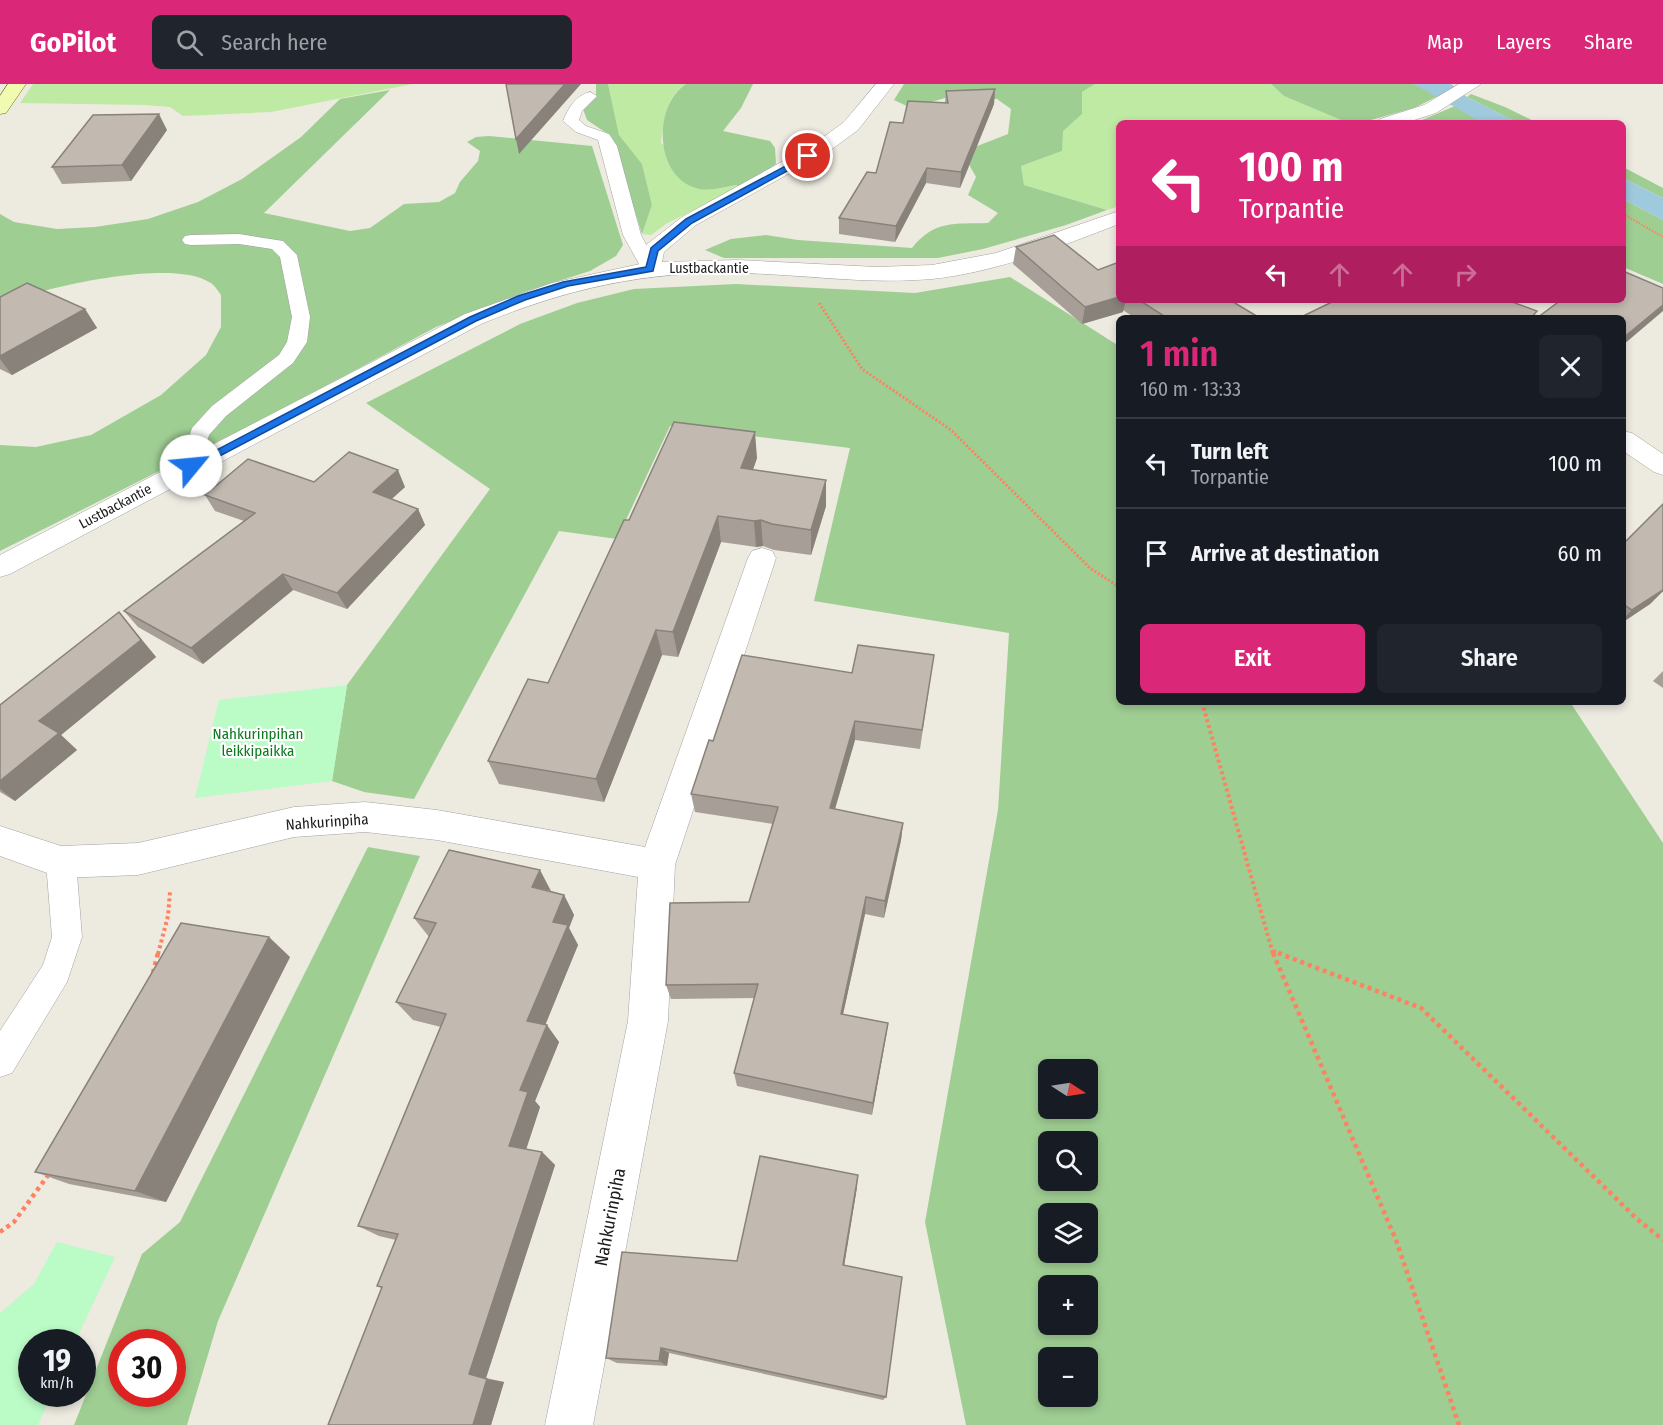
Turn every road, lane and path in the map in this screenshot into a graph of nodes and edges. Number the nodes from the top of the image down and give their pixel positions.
1 (17, 84) edge
2 (885, 84) edge
3 (1472, 84) edge
4 (590, 96) dead end
5 (0, 109) edge
6 (1395, 120) edge
7 (1626, 216) edge
8 (1116, 218) edge
9 (1663, 237) edge
10 (191, 240) dead end
11 (650, 269) junction
12 (800, 269) junction
13 (1626, 441) edge
14 (191, 466) junction
15 (1663, 466) edge
16 (7, 558) edge
17 (762, 558) dead end
18 (1116, 585) edge
19 (1203, 705) edge
20 (4, 848) edge
21 (174, 850) junction
22 (61, 862) junction
23 (657, 865) junction
24 (1272, 951) junction
25 (151, 979) edge
26 (0, 1061) edge
27 (54, 1166) edge
28 (0, 1232) edge
29 (1663, 1240) edge
30 (569, 1425) edge
31 (1459, 1425) edge

1 - 5 street
2 - 11 street
3 - 6 street
4 - 11 lane
7 - 9 path
8 - 12 street, Lustbackantie
10 - 14 lane
11 - 12 street, Lustbackantie
11 - 14 street, Lustbackantie
12 - 18 path
13 - 15 street
14 - 16 street, Lustbackantie
17 - 23 street, Nahkurinpiha
19 - 24 path
20 - 22 street, Nahkurinpiha
21 - 22 street, Nahkurinpiha
21 - 23 street, Nahkurinpiha
21 - 25 path
22 - 26 lane
23 - 30 street, Nahkurinpiha
24 - 29 path
24 - 31 path
27 - 28 path

